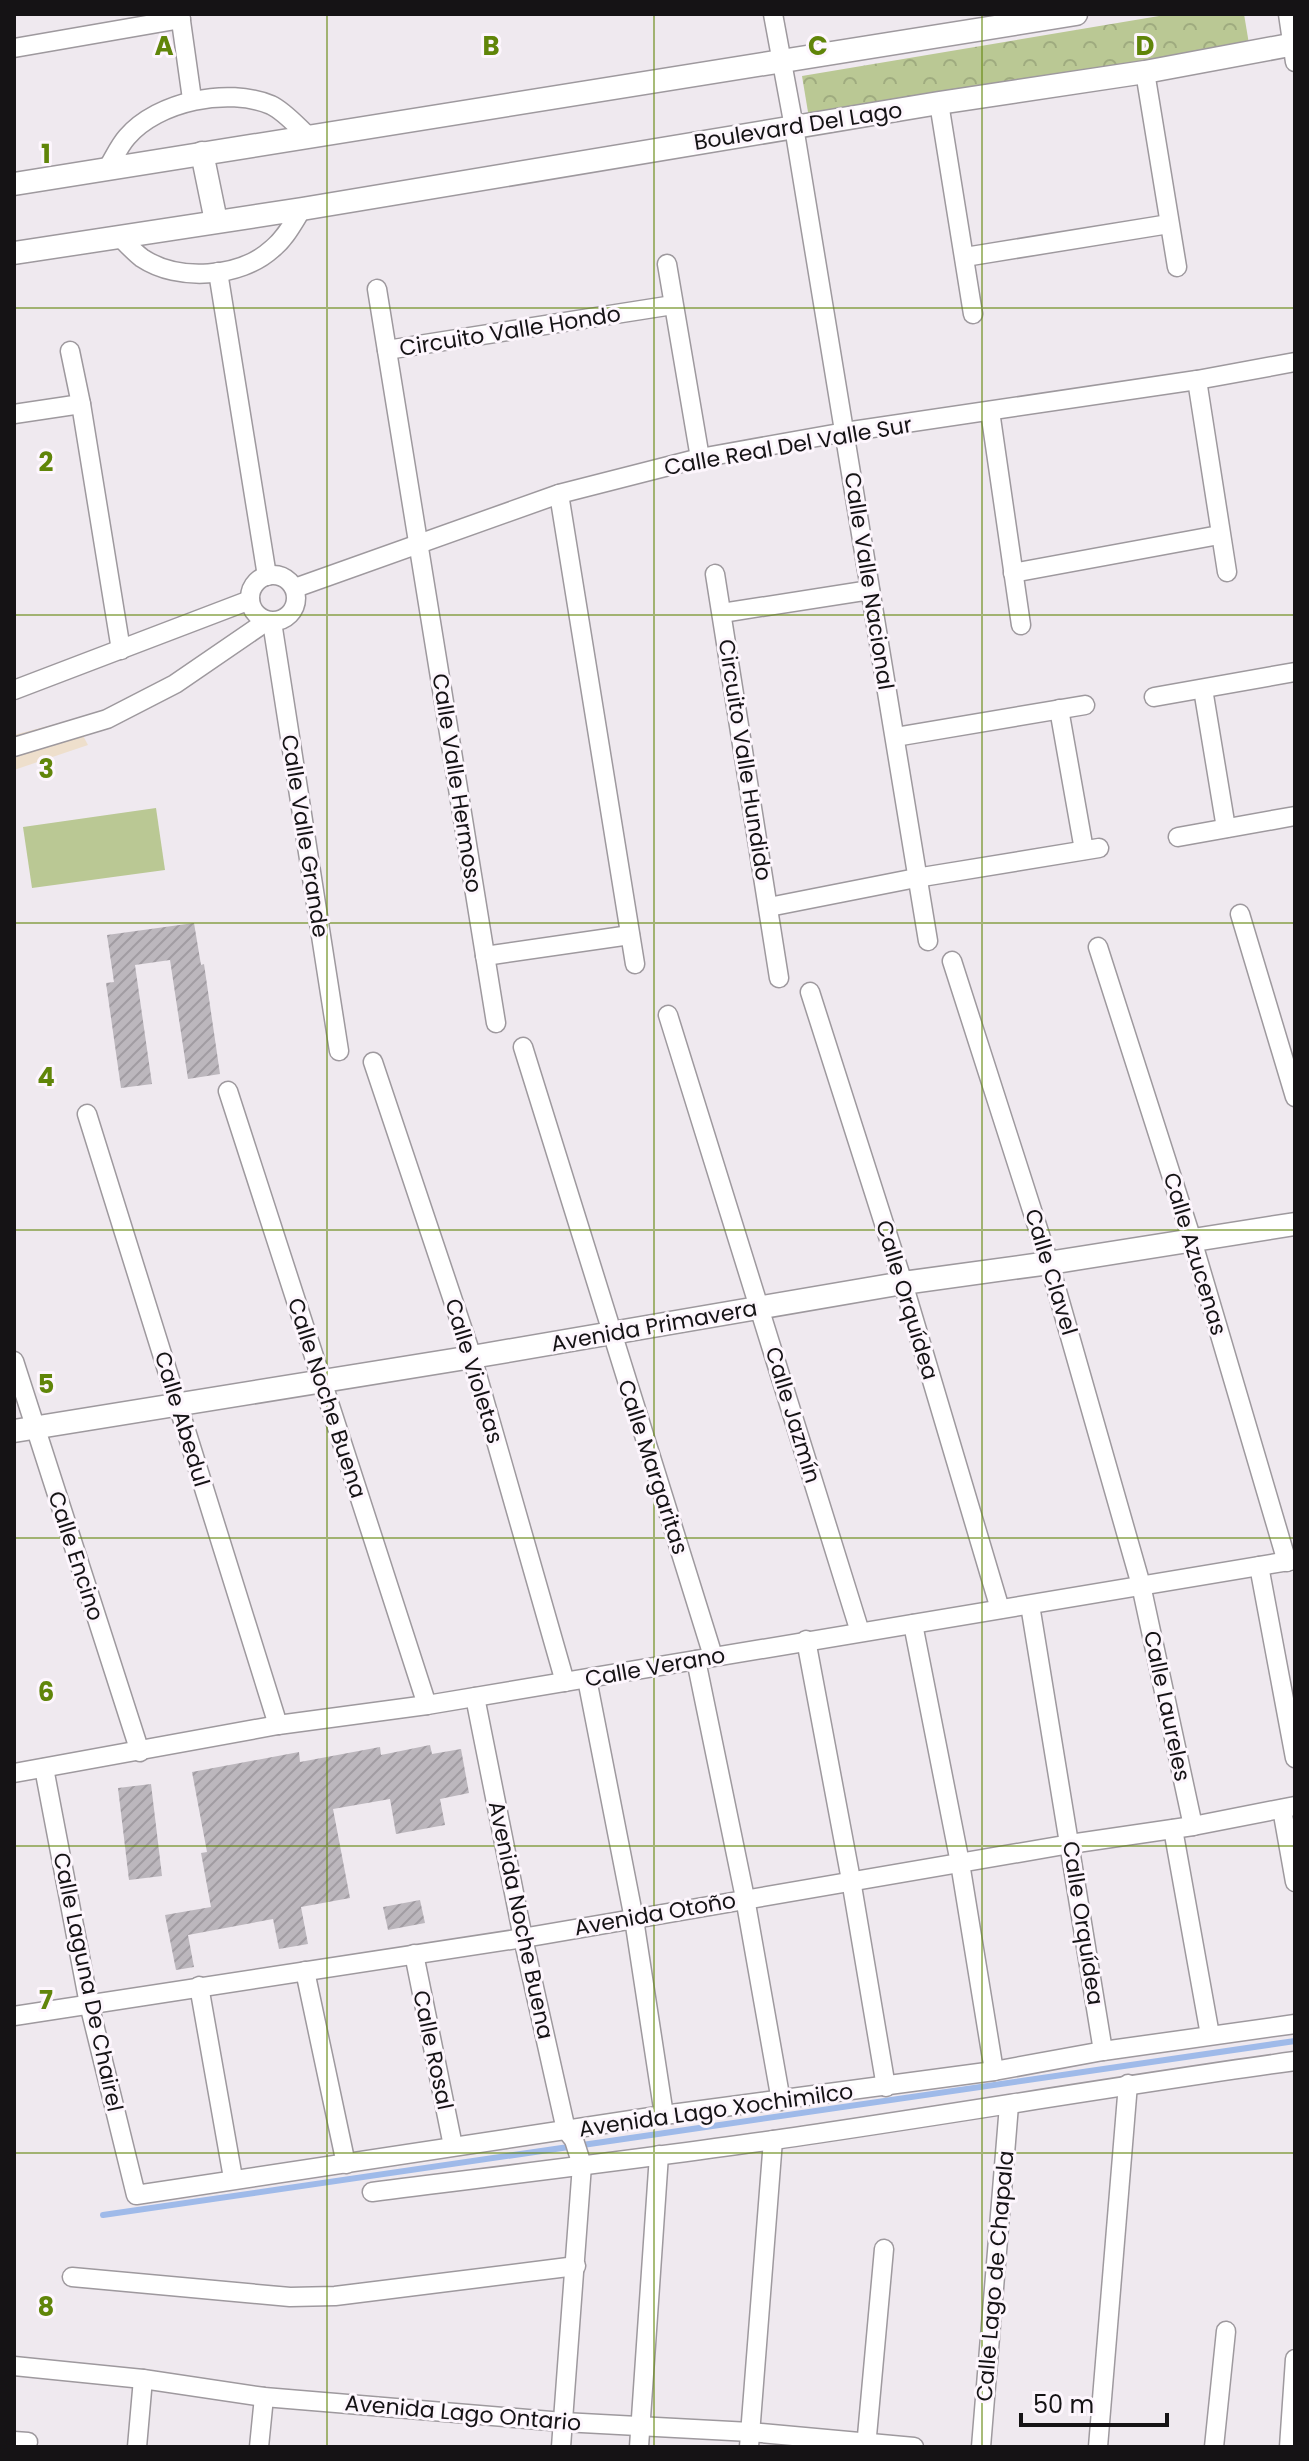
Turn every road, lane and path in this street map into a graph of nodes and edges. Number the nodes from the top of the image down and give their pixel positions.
1 (773, 14) edge
2 (1076, 14) edge
3 (1288, 14) edge
4 (180, 17) edge
5 (14, 48) edge
6 (1294, 50) edge
7 (781, 60) junction
8 (1145, 72) junction
9 (192, 99) junction
10 (939, 103) junction
11 (794, 127) junction
12 (309, 137) junction
13 (202, 153) junction
14 (107, 169) junction
15 (14, 184) edge
16 (302, 209) junction
17 (216, 221) junction
18 (1169, 224) junction
19 (119, 236) junction
20 (14, 253) edge
21 (965, 257) junction
22 (667, 264) dead end
23 (1177, 267) dead end
24 (218, 272) junction
25 (377, 289) dead end
26 (673, 305) junction
27 (973, 314) dead end
28 (387, 350) junction
29 (70, 351) dead end
30 (1295, 362) edge
31 (1197, 380) junction
32 (81, 404) junction
33 (990, 411) junction
34 (14, 414) edge
35 (845, 432) junction
36 (700, 458) junction
37 (559, 494) junction
38 (1219, 535) junction
39 (418, 544) junction
40 (1227, 572) dead end
41 (1013, 573) junction
42 (715, 574) dead end
43 (267, 576) junction
44 (295, 588) junction
45 (870, 590) junction
46 (250, 600) junction
47 (722, 613) junction
48 (269, 621) junction
49 (1021, 625) dead end
50 (121, 650) junction
51 (1295, 672) edge
52 (1203, 689) junction
53 (14, 690) edge
54 (1154, 697) dead end
55 (1085, 705) dead end
56 (1059, 709) junction
57 (895, 737) junction
58 (14, 747) edge
59 (1295, 816) edge
60 (1226, 828) junction
61 (1178, 837) dead end
62 (916, 878) junction
63 (769, 907) junction
64 (1240, 914) dead end
65 (630, 935) junction
66 (928, 941) dead end
67 (1098, 947) dead end
68 (485, 956) junction
69 (952, 961) dead end
70 (635, 964) dead end
71 (779, 978) dead end
72 (810, 992) dead end
73 (668, 1015) dead end
74 (496, 1023) dead end
75 (523, 1047) dead end
76 (339, 1051) dead end
77 (373, 1062) dead end
78 (228, 1091) dead end
79 (1295, 1097) edge
80 (87, 1114) dead end
81 (1295, 1224) edge
82 (1192, 1240) junction
83 (1049, 1263) junction
84 (903, 1283) junction
85 (760, 1308) junction
86 (611, 1334) junction
87 (472, 1357) junction
88 (14, 1361) edge
89 (321, 1379) junction
90 (177, 1403) junction
91 (24, 1429) edge
92 (1291, 1561) edge
93 (1259, 1566) junction
94 (1141, 1585) junction
95 (1030, 1605) junction
96 (1000, 1609) junction
97 (913, 1624) junction
98 (860, 1632) junction
99 (806, 1640) junction
100 (705, 1658) junction
101 (587, 1679) junction
102 (565, 1682) junction
103 (475, 1697) junction
104 (427, 1705) junction
105 (278, 1725) junction
106 (140, 1752) junction
107 (1295, 1758) edge
108 (44, 1768) junction
109 (14, 1773) edge
110 (1288, 1807) edge
111 (1193, 1826) junction
112 (1173, 1829) junction
113 (1070, 1844) junction
114 (960, 1863) junction
115 (851, 1880) junction
116 (1295, 1882) edge
117 (745, 1898) junction
118 (634, 1919) junction
119 (523, 1938) junction
120 (414, 1954) junction
121 (305, 1971) junction
122 (199, 1986) junction
123 (89, 2004) junction
124 (14, 2016) edge
125 (1295, 2024) edge
126 (1210, 2035) junction
127 (1103, 2051) junction
128 (1295, 2061) edge
129 (994, 2071) junction
130 (1128, 2084) junction
131 (886, 2087) junction
132 (781, 2101) junction
133 (1009, 2105) junction
134 (664, 2115) junction
135 (773, 2140) junction
136 (453, 2146) junction
137 (575, 2147) junction
138 (659, 2155) junction
139 (346, 2164) junction
140 (233, 2178) junction
141 (372, 2192) dead end
142 (136, 2195) joint
143 (884, 2249) dead end
144 (576, 2266) junction
145 (72, 2277) dead end
146 (1226, 2331) dead end
147 (1295, 2359) edge
148 (14, 2366) edge
149 (143, 2379) junction
150 (264, 2397) junction
151 (563, 2422) junction
152 (641, 2425) junction
153 (750, 2440) edge
154 (866, 2445) edge
155 (137, 2447) edge
156 (259, 2447) edge
157 (561, 2447) edge
158 (639, 2447) edge
159 (914, 2447) edge
160 (981, 2447) edge
161 (1098, 2447) edge
162 (1214, 2447) edge
163 (1289, 2447) edge

1 - 7 street, Calle Valle Nacional
2 - 7 street
3 - 6 street
4 - 5 street
4 - 9 street
6 - 8 street, Boulevard Del Lago
7 - 11 street, Calle Valle Nacional
7 - 12 street
8 - 10 street, Boulevard Del Lago
8 - 18 street
9 - 12 street
9 - 14 street
10 - 11 street, Boulevard Del Lago
10 - 21 street
11 - 16 street, Boulevard Del Lago
11 - 35 street, Calle Valle Nacional
12 - 13 street
13 - 14 street
13 - 17 street
14 - 15 street
16 - 17 street, Boulevard Del Lago
16 - 24 street
17 - 19 street, Boulevard Del Lago
18 - 21 street
18 - 23 street
19 - 20 street, Boulevard Del Lago
19 - 24 street
21 - 27 street
22 - 26 street
24 - 43 street
25 - 28 street
26 - 28 street, Circuito Valle Hondo
26 - 36 street
28 - 39 street, Circuito Valle Hondo
29 - 32 street
30 - 31 street, Calle Real Del Valle Sur
31 - 33 street, Calle Real Del Valle Sur
31 - 38 street
32 - 34 street
32 - 50 street
33 - 35 street, Calle Real Del Valle Sur
33 - 41 street
35 - 36 street, Calle Real Del Valle Sur
35 - 45 street, Calle Valle Nacional
36 - 37 street, Calle Real Del Valle Sur
37 - 39 street, Calle Real Del Valle Sur
37 - 65 street
38 - 40 street
38 - 41 street
39 - 44 street, Calle Real Del Valle Sur
39 - 68 street, Calle Valle Hermoso
41 - 49 street
42 - 47 street, Circuito Valle Hundido
43 - 44 street
43 - 46 street
44 - 48 street
45 - 47 street, Circuito Valle Hundido
45 - 57 street, Calle Valle Nacional
46 - 48 street
46 - 50 street
47 - 63 street, Circuito Valle Hundido
48 - 58 street
48 - 76 street, Calle Valle Grande
50 - 53 street
51 - 52 street
52 - 54 street
52 - 60 street
55 - 56 street
56 - 57 street
56 - 62 street, Circuito Valle Hundido
57 - 62 street, Calle Valle Nacional
59 - 60 street
60 - 61 street
62 - 63 street, Circuito Valle Hundido
62 - 66 street, Calle Valle Nacional
63 - 71 street, Circuito Valle Hundido
64 - 79 street
65 - 68 street
65 - 70 street
67 - 82 street, Calle Azucenas
68 - 74 street, Calle Valle Hermoso
69 - 83 street, Calle Clavel
72 - 84 street, Calle Orquídea
73 - 85 street, Calle Jazmín
75 - 86 street, Calle Margaritas
77 - 87 street, Calle Violetas
78 - 89 street, Calle Noche Buena
80 - 90 street, Calle Abedul
81 - 82 street, Avenida Primavera
82 - 83 street, Avenida Primavera
82 - 92 street, Calle Azucenas
83 - 84 street, Avenida Primavera
83 - 94 street, Calle Clavel
84 - 85 street, Avenida Primavera
84 - 96 street, Calle Orquídea
85 - 86 street, Avenida Primavera
85 - 98 street, Calle Jazmín
86 - 87 street, Avenida Primavera
86 - 100 street, Calle Margaritas
87 - 89 street, Avenida Primavera
87 - 102 street, Calle Violetas
88 - 91 street, Calle Encino
89 - 90 street, Avenida Primavera
89 - 104 street, Calle Noche Buena
90 - 91 street, Avenida Primavera
90 - 105 street, Calle Abedul
91 - 106 street, Calle Encino
92 - 93 street, Calle Verano
93 - 94 street, Calle Verano
93 - 107 street
94 - 95 street, Calle Verano
94 - 111 street, Calle Laureles
95 - 96 street, Calle Verano
95 - 113 street, Calle Orquídea
96 - 97 street, Calle Verano
97 - 98 street, Calle Verano
97 - 114 street
98 - 99 street, Calle Verano
99 - 100 street, Calle Verano
99 - 115 street
100 - 101 street, Calle Verano
100 - 117 street, Calle Margaritas
101 - 102 street, Calle Verano
101 - 118 street
102 - 103 street, Calle Verano
103 - 104 street, Calle Verano
103 - 119 street, Avenida Noche Buena
104 - 105 street, Calle Verano
105 - 106 street, Calle Verano
106 - 108 street, Calle Verano
108 - 109 street, Calle Verano
108 - 123 street, Calle Laguna De Chairel
110 - 111 street, Avenida Otoño
110 - 116 street
111 - 112 street, Avenida Otoño
112 - 113 street, Avenida Otoño
112 - 126 street
113 - 114 street, Avenida Otoño
113 - 127 street, Calle Orquídea
114 - 115 street, Avenida Otoño
114 - 129 street
115 - 117 street, Avenida Otoño
115 - 131 street
117 - 118 street, Avenida Otoño
117 - 132 street, Calle Margaritas
118 - 119 street, Avenida Otoño
118 - 134 street
119 - 120 street, Avenida Otoño
119 - 137 street, Avenida Noche Buena
120 - 121 street, Avenida Otoño
120 - 136 street, Calle Rosal
121 - 122 street, Avenida Otoño
121 - 139 street
122 - 123 street, Avenida Otoño
122 - 140 street
123 - 124 street, Avenida Otoño
123 - 142 street, Calle Laguna De Chairel
125 - 126 street, Avenida Lago Xochimilco
126 - 127 street, Avenida Lago Xochimilco
127 - 129 street, Avenida Lago Xochimilco
128 - 130 street, Avenida Lago Xochimilco
129 - 131 street, Avenida Lago Xochimilco
130 - 133 street, Avenida Lago Xochimilco
130 - 161 street
131 - 132 street, Avenida Lago Xochimilco
132 - 134 street, Avenida Lago Xochimilco
133 - 135 street, Avenida Lago Xochimilco
133 - 160 street, Calle Lago de Chapala
134 - 137 street, Avenida Lago Xochimilco
135 - 138 street, Avenida Lago Xochimilco
135 - 153 street
136 - 137 street, Avenida Lago Xochimilco
136 - 139 street, Avenida Lago Xochimilco
137 - 138 street, Avenida Lago Xochimilco
137 - 141 street, Avenida Lago Xochimilco
137 - 144 street, Avenida Noche Buena
138 - 152 street
139 - 140 street, Avenida Lago Xochimilco
140 - 142 street, Avenida Lago Xochimilco
143 - 154 street
144 - 145 street
144 - 151 street, Avenida Noche Buena
146 - 162 street
147 - 163 street
148 - 149 street, Avenida Lago Ontario
149 - 150 street, Avenida Lago Ontario
149 - 155 street
150 - 151 street, Avenida Lago Ontario
150 - 156 street
151 - 152 street, Avenida Lago Ontario
151 - 157 street, Avenida Noche Buena
152 - 153 street, Avenida Lago Ontario
152 - 158 street
153 - 154 street, Avenida Lago Ontario
154 - 159 street, Avenida Lago Ontario

